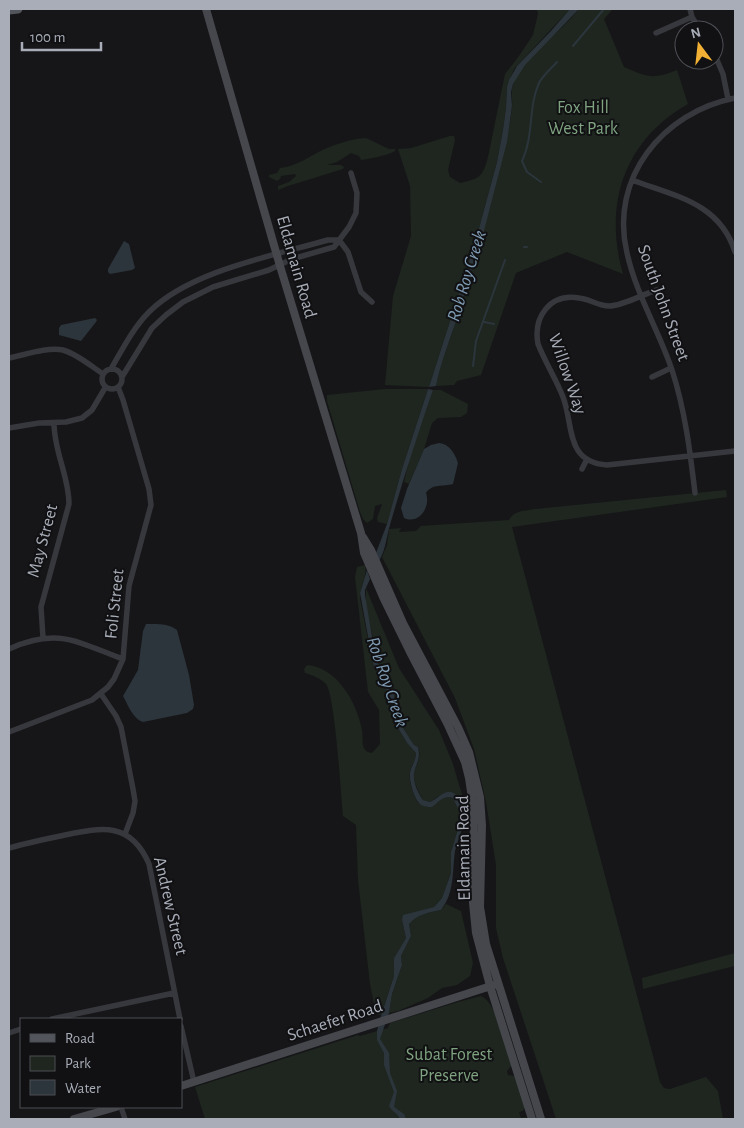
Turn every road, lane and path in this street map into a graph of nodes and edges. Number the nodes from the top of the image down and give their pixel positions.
1 (18, 9) edge
2 (206, 9) edge
3 (690, 9) edge
4 (9, 10) edge
5 (692, 17) junction
6 (694, 20) edge
7 (656, 33) dead end
8 (721, 70) edge
9 (732, 98) edge
10 (351, 173) dead end
11 (632, 180) junction
12 (339, 240) junction
13 (735, 252) edge
14 (277, 255) junction
15 (280, 266) junction
16 (657, 290) dead end
17 (641, 295) junction
18 (372, 302) dead end
19 (9, 358) edge
20 (672, 368) junction
21 (111, 369) junction
22 (103, 374) junction
23 (122, 377) junction
24 (652, 377) dead end
25 (118, 387) junction
26 (105, 388) junction
27 (54, 423) junction
28 (9, 428) edge
29 (735, 451) edge
30 (691, 456) junction
31 (587, 459) junction
32 (582, 470) dead end
33 (696, 493) dead end
34 (43, 638) junction
35 (9, 649) edge
36 (123, 659) junction
37 (101, 694) junction
38 (9, 732) edge
39 (124, 834) junction
40 (9, 848) edge
41 (494, 985) junction
42 (174, 993) junction
43 (57, 1018) edge
44 (180, 1018) edge
45 (182, 1030) edge
46 (194, 1082) junction
47 (182, 1086) edge
48 (112, 1108) edge
49 (533, 1114) edge
50 (74, 1119) edge
51 (541, 1119) edge

1 - 4 main road
2 - 14 main road, Eldamain Road
3 - 5 street
5 - 6 street
5 - 7 street
8 - 9 street
9 - 11 street, South John Street
10 - 12 street
11 - 13 street
11 - 17 street, South John Street
12 - 14 street
12 - 15 street
12 - 18 street
14 - 15 main road, Eldamain Road
14 - 21 street
15 - 23 street
15 - 41 main road, Eldamain Road
16 - 17 street, Willow Way
17 - 20 street, South John Street
17 - 31 street, Willow Way
19 - 22 street
20 - 24 street
20 - 30 street, South John Street
21 - 22 street
21 - 23 street
22 - 26 street
23 - 25 street
25 - 26 street
25 - 36 street, Foli Street
26 - 27 street
27 - 28 street
27 - 34 street, May Street
29 - 30 street
30 - 31 street
30 - 33 street, South John Street
31 - 32 street
34 - 35 street
34 - 36 street
36 - 37 street, Foli Street
37 - 38 street, Foli Street
37 - 39 street
39 - 40 street
39 - 42 street, Andrew Street
41 - 46 main road, Schaefer Road
41 - 49 main road, Eldamain Road
41 - 49 main road, Eldamain Road
42 - 43 street
42 - 44 street, Andrew Street
45 - 46 street
46 - 47 main road, Schaefer Road
48 - 50 main road
49 - 51 main road, Eldamain Road

